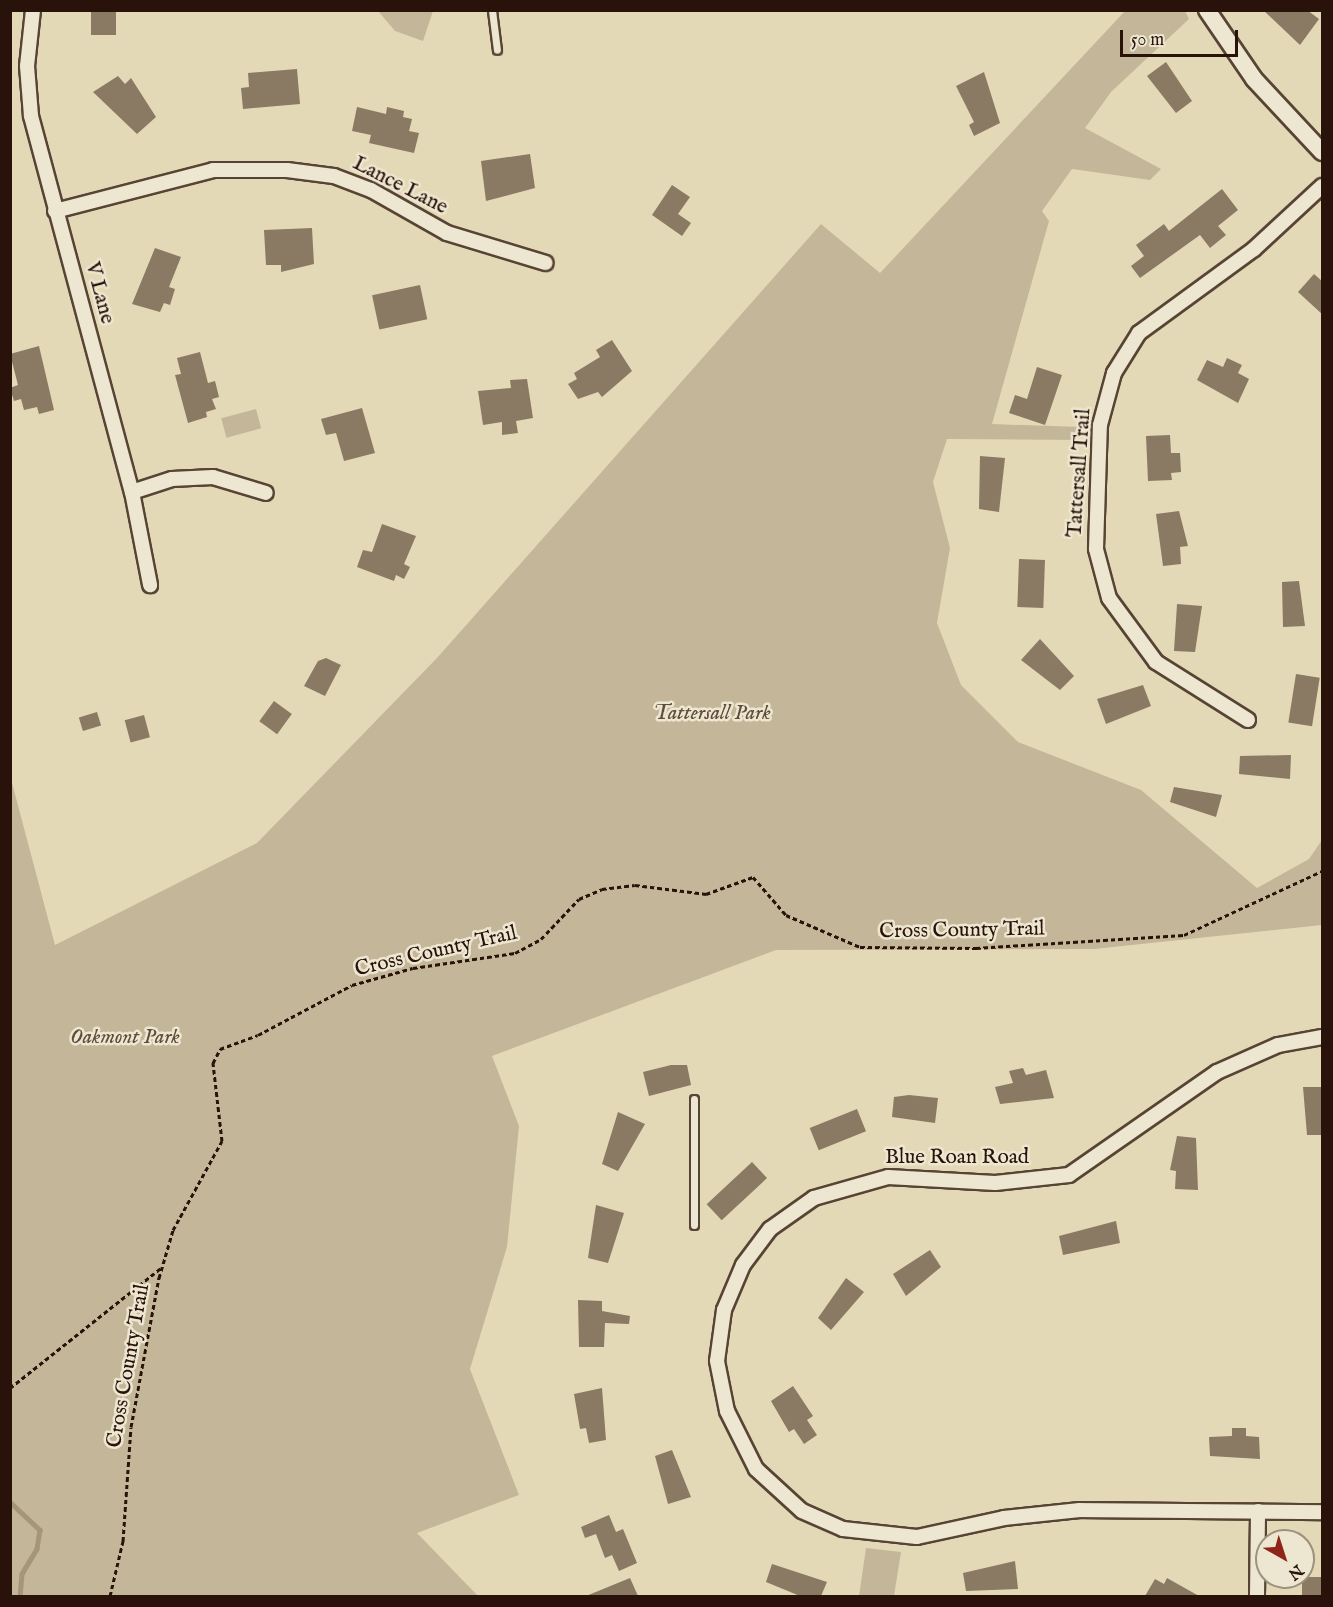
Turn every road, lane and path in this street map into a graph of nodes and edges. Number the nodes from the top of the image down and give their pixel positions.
1 (33, 10) edge
2 (492, 10) edge
3 (1207, 10) edge
4 (497, 50) dead end
5 (1323, 152) edge
6 (1323, 186) edge
7 (55, 212) junction
8 (546, 263) dead end
9 (132, 492) junction
10 (266, 493) dead end
11 (150, 585) dead end
12 (1248, 720) dead end
13 (1323, 871) edge
14 (1323, 1037) edge
15 (693, 1099) dead end
16 (694, 1225) dead end
17 (162, 1267) junction
18 (10, 1388) edge
19 (1258, 1511) junction
20 (1323, 1512) edge
21 (110, 1596) edge
22 (1257, 1596) edge

1 - 7 street, V Lane
2 - 4 lane
3 - 5 street
6 - 12 street, Tattersall Trail
7 - 8 street, Lance Lane
7 - 9 street, V Lane
9 - 10 street
9 - 11 street, V Lane
13 - 17 path, Cross County Trail
14 - 19 street, Blue Roan Road
15 - 16 lane
17 - 18 path
17 - 21 path, Cross County Trail
19 - 20 street, Blue Roan Road
19 - 22 street

